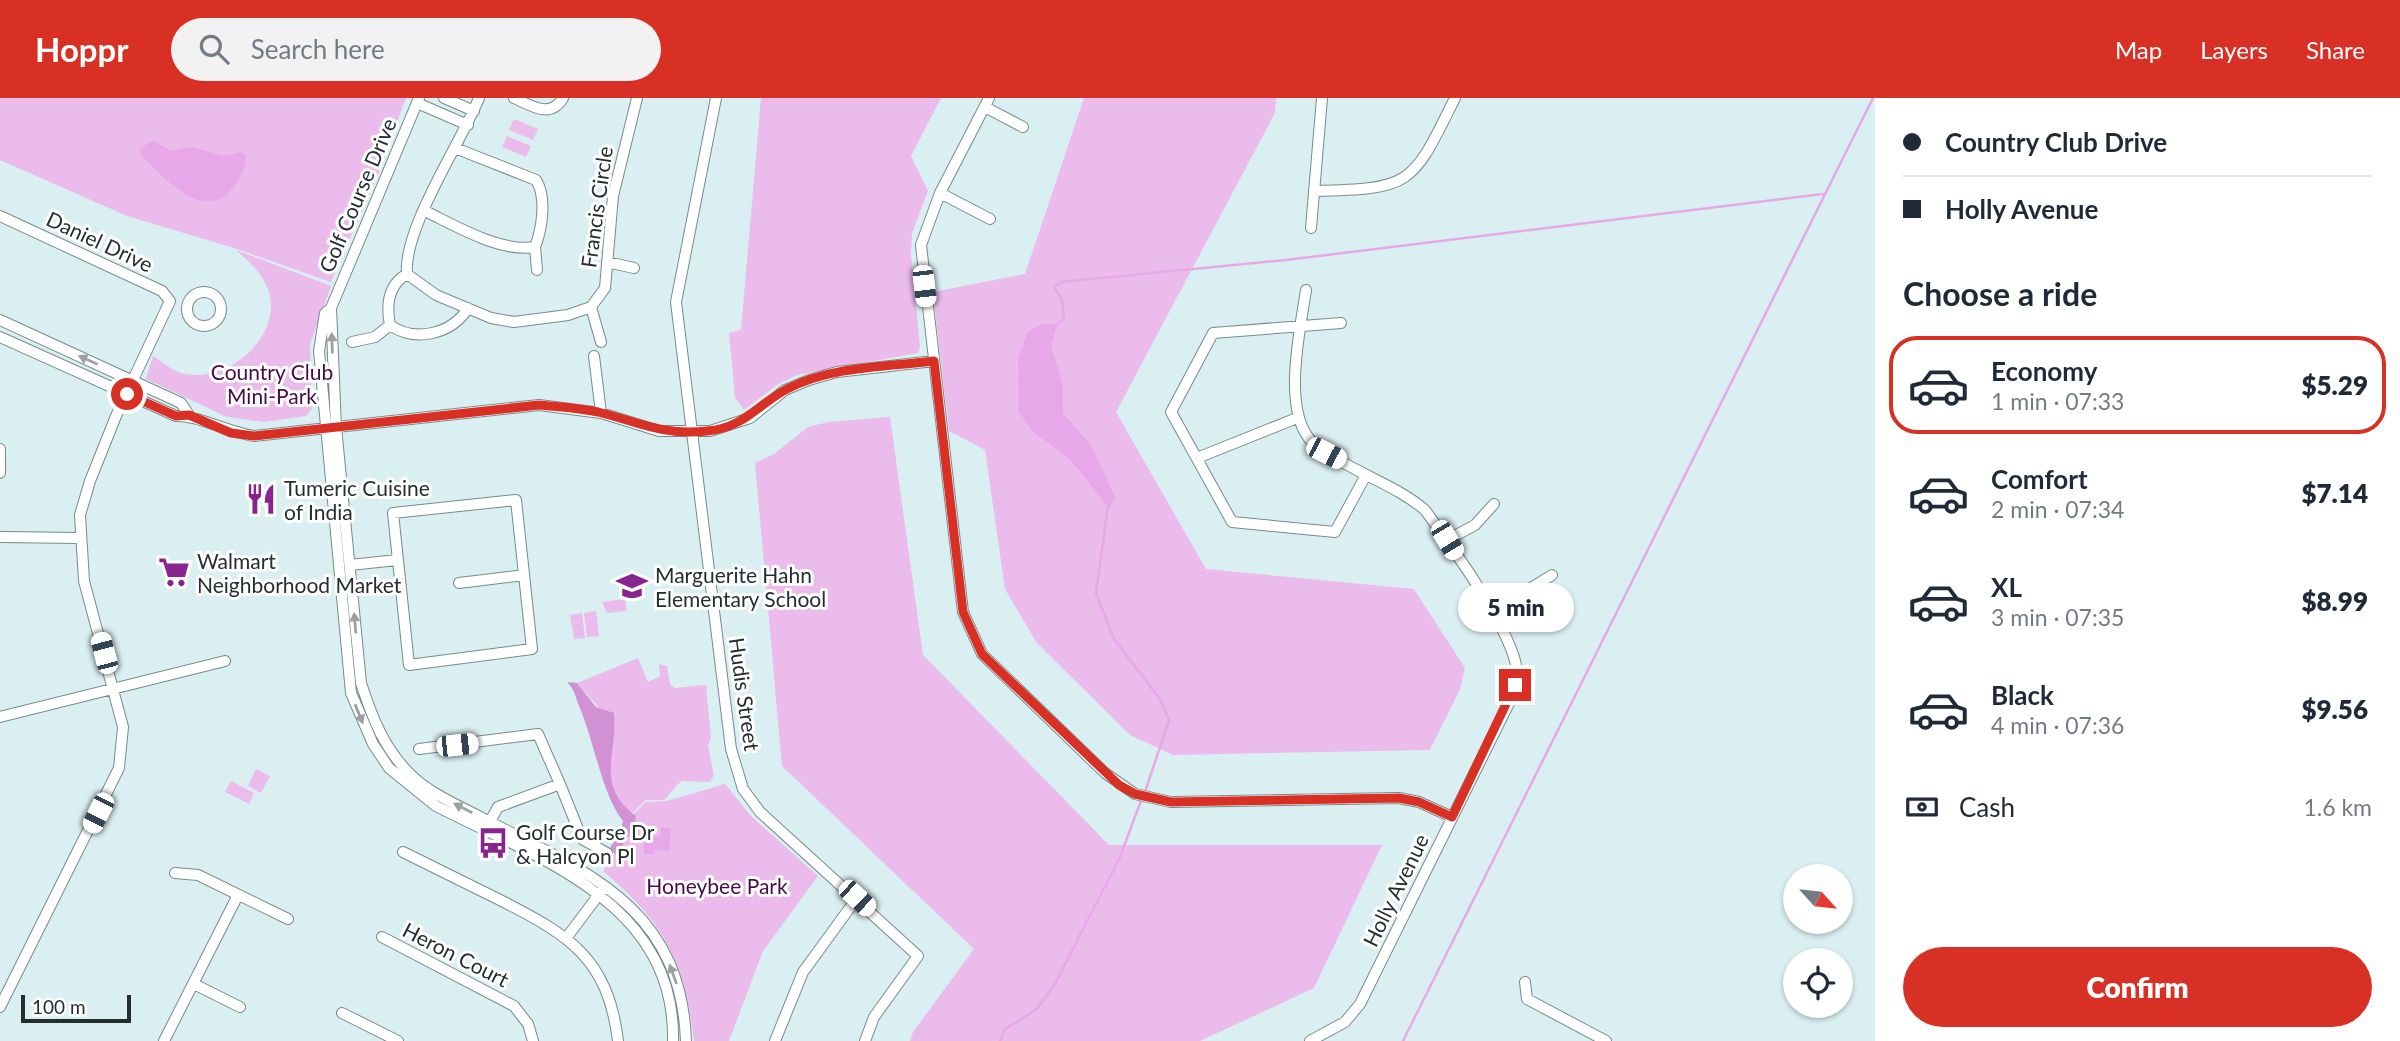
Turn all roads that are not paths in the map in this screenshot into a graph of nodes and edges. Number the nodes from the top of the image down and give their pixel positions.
1 (444, 98) edge
2 (479, 98) edge
3 (514, 98) edge
4 (563, 98) edge
5 (637, 98) edge
6 (716, 98) edge
7 (1322, 98) edge
8 (1455, 98) edge
9 (418, 101) edge
10 (987, 103) edge
11 (474, 111) junction
12 (468, 125) junction
13 (1023, 127) dead end
14 (455, 148) junction
15 (1314, 191) junction
16 (940, 193) junction
17 (425, 211) junction
18 (0, 216) edge
19 (990, 219) dead end
20 (1311, 228) dead end
21 (535, 247) junction
22 (607, 262) junction
23 (634, 268) dead end
24 (537, 270) dead end
25 (407, 274) junction
26 (1306, 290) dead end
27 (170, 301) junction
28 (188, 307) dead end
29 (591, 307) junction
30 (468, 308) junction
31 (0, 320) edge
32 (1341, 323) dead end
33 (390, 325) junction
34 (1301, 326) junction
35 (0, 337) edge
36 (352, 342) dead end
37 (601, 342) dead end
38 (594, 356) dead end
39 (934, 361) junction
40 (130, 388) junction
41 (601, 413) junction
42 (1297, 418) junction
43 (330, 427) junction
44 (691, 433) junction
45 (0, 449) edge
46 (1197, 458) junction
47 (0, 473) edge
48 (1366, 475) junction
49 (1494, 504) dead end
50 (0, 537) edge
51 (80, 538) junction
52 (1447, 540) junction
53 (397, 560) junction
54 (350, 565) junction
55 (524, 575) junction
56 (1552, 575) dead end
57 (459, 583) dead end
58 (1492, 613) junction
59 (225, 661) dead end
60 (113, 689) junction
61 (0, 717) edge
62 (419, 749) dead end
63 (560, 784) junction
64 (1452, 817) junction
65 (488, 826) junction
66 (403, 852) dead end
67 (607, 853) dead end
68 (175, 873) dead end
69 (603, 889) junction
70 (238, 895) junction
71 (857, 898) junction
72 (288, 919) dead end
73 (382, 937) dead end
74 (567, 937) junction
75 (1525, 982) dead end
76 (194, 984) junction
77 (0, 1007) edge
78 (240, 1007) dead end
79 (342, 1013) dead end
80 (164, 1041) edge
81 (398, 1041) edge
82 (533, 1041) edge
83 (618, 1041) edge
84 (673, 1041) edge
85 (686, 1041) edge
86 (775, 1041) edge
87 (865, 1041) edge
88 (1310, 1041) edge
89 (1606, 1041) edge

1 - 11 street
2 - 11 street
3 - 4 street
5 - 22 street, Francis Circle
6 - 44 street, Hudis Street
7 - 15 street
8 - 15 street
9 - 12 street
9 - 43 street, Golf Course Drive
10 - 13 street
10 - 16 street
11 - 12 street
12 - 14 street
14 - 17 street
14 - 21 street
15 - 20 street
16 - 19 street
16 - 39 street
17 - 21 street
17 - 25 street
18 - 27 street, Daniel Drive
21 - 24 street
22 - 23 street
22 - 29 street, Francis Circle
25 - 30 street
25 - 33 street
26 - 34 street
27 - 28 street, Daniel Drive
27 - 40 street
29 - 30 street
29 - 37 street
30 - 33 street
40 -> 31 street
32 - 34 street
33 - 36 street
34 - 42 street
34 - 46 street
35 - 40 street
38 - 41 street
39 - 44 street
39 - 64 street
40 - 43 street
40 - 51 street
41 - 43 street
41 - 44 street
42 - 46 street
42 - 48 street, Holly Avenue
43 - 54 street, Golf Course Drive
43 -> 65 street, Golf Course Drive
44 - 71 street, Hudis Street
45 - 47 street
46 - 48 street
48 - 52 street, Holly Avenue
49 - 52 street
50 - 51 street
51 - 60 street
52 - 58 street, Holly Avenue
53 - 54 street
53 - 55 street
53 - 55 street
65 -> 54 street, Golf Course Drive
55 - 57 street
56 - 58 street
58 - 64 street, Holly Avenue
59 - 60 street
60 - 61 street
60 - 77 street
62 - 63 street
63 - 65 street
63 - 67 street
64 - 88 street, Holly Avenue
65 - 69 street, Golf Course Drive
66 - 74 street
68 - 70 street
69 - 74 street
69 - 84 street, Golf Course Drive
85 -> 69 street, Golf Course Drive
70 - 72 street
70 - 76 street
71 - 86 street
71 - 87 street, Hudis Street
73 - 82 street, Heron Court
74 - 83 street
75 - 89 street
76 - 78 street
76 - 80 street
79 - 81 street

